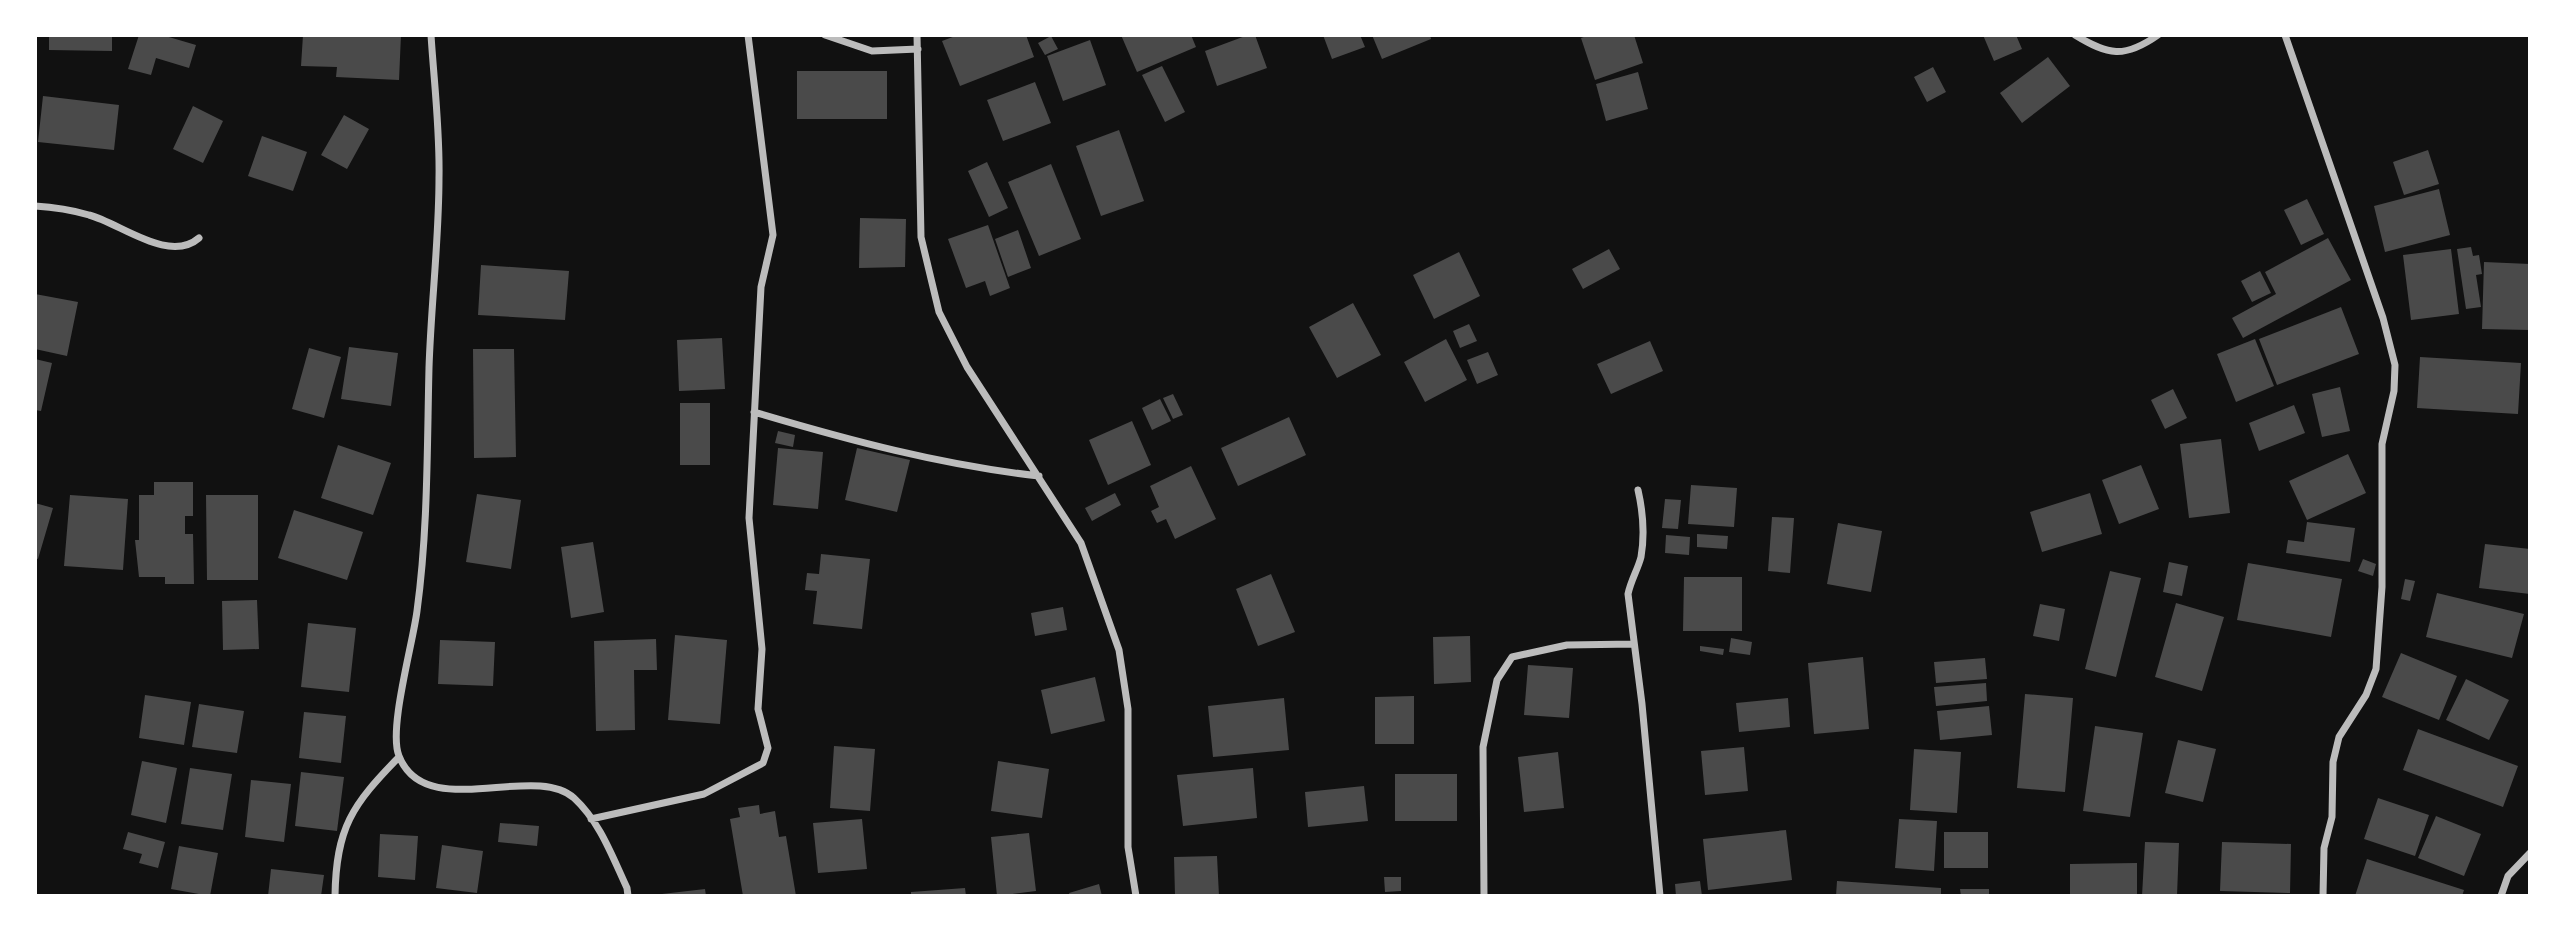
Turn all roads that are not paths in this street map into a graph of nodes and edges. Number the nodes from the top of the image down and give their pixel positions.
1 (431, 35) edge
2 (748, 35) edge
3 (825, 35) edge
4 (917, 35) edge
5 (2075, 35) edge
6 (2158, 35) edge
7 (2285, 35) edge
8 (918, 49) junction
9 (35, 206) edge
10 (199, 238) dead end
11 (754, 412) junction
12 (1039, 476) junction
13 (1638, 490) dead end
14 (1634, 644) junction
15 (399, 757) junction
16 (591, 818) junction
17 (2530, 853) edge
18 (335, 896) edge
19 (628, 896) edge
20 (1136, 896) edge
21 (1484, 896) edge
22 (1660, 896) edge
23 (2323, 896) edge
24 (2501, 896) edge

1 - 15 street
2 - 11 street
3 - 8 street
4 - 8 street
5 - 6 street
7 - 23 street
8 - 12 street
9 - 10 street
11 - 12 street
11 - 16 street
12 - 20 street
13 - 14 street
14 - 21 street
14 - 22 street
15 - 16 street
15 - 18 street
16 - 19 street
17 - 24 street

